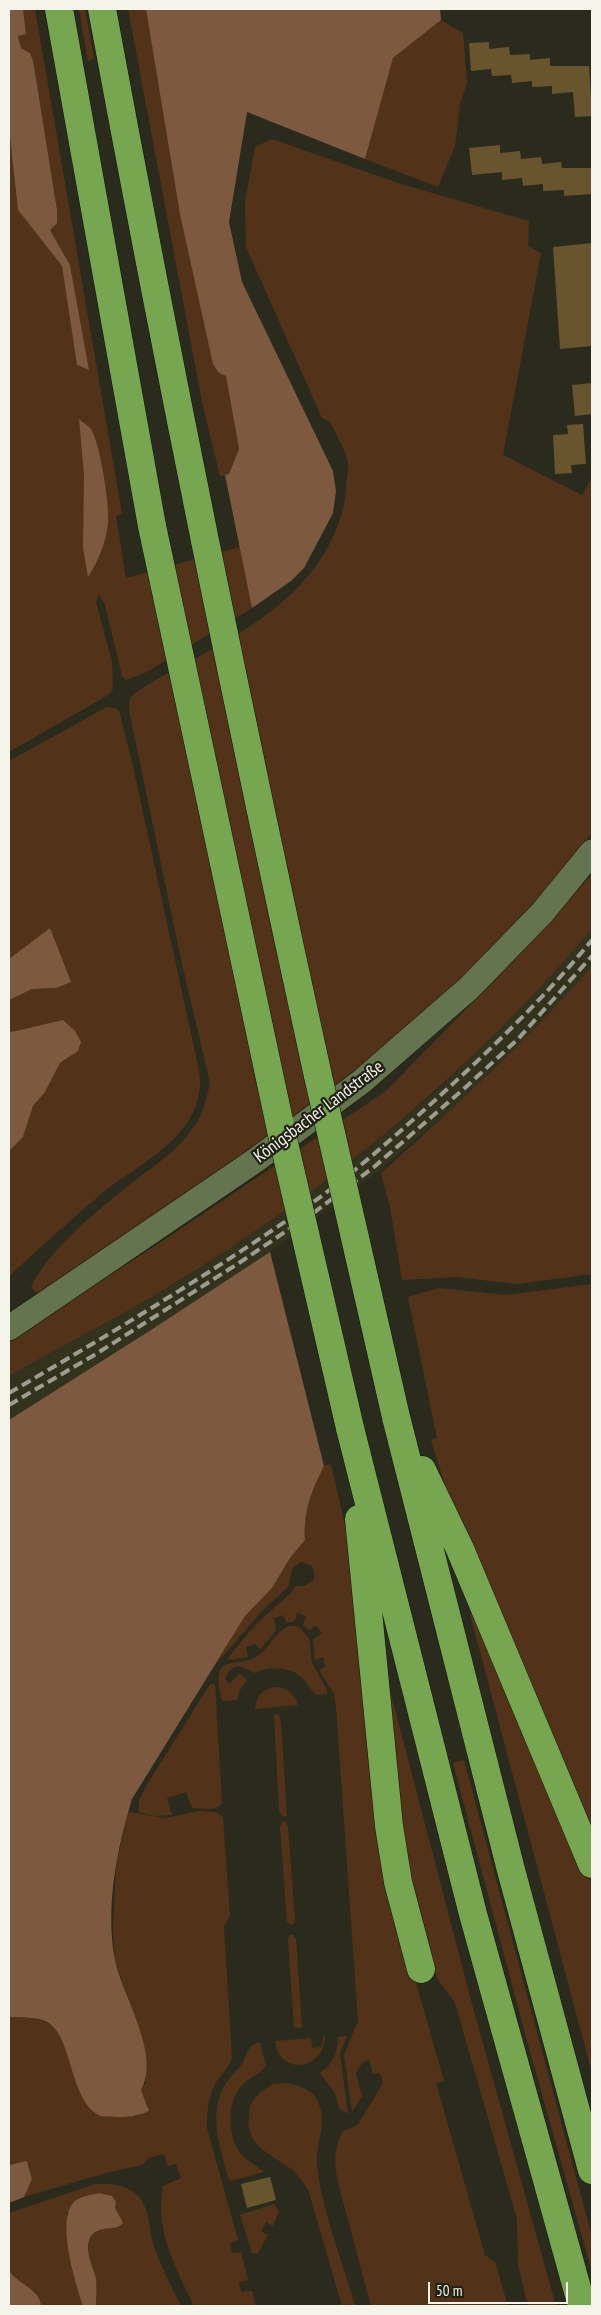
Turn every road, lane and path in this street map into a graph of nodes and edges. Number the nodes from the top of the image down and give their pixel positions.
1 (59, 9) edge
2 (102, 9) edge
3 (592, 852) edge
4 (9, 1328) edge
5 (396, 1416) junction
6 (350, 1428) junction
7 (592, 1864) edge
8 (421, 1969) dead end
9 (592, 2170) edge
10 (582, 2306) edge

1 - 6 highway, bridge
2 - 5 highway, bridge
3 - 4 main road, Königsbacher Landstraße
5 - 7 highway
5 - 9 highway
6 - 8 highway
6 - 10 highway

